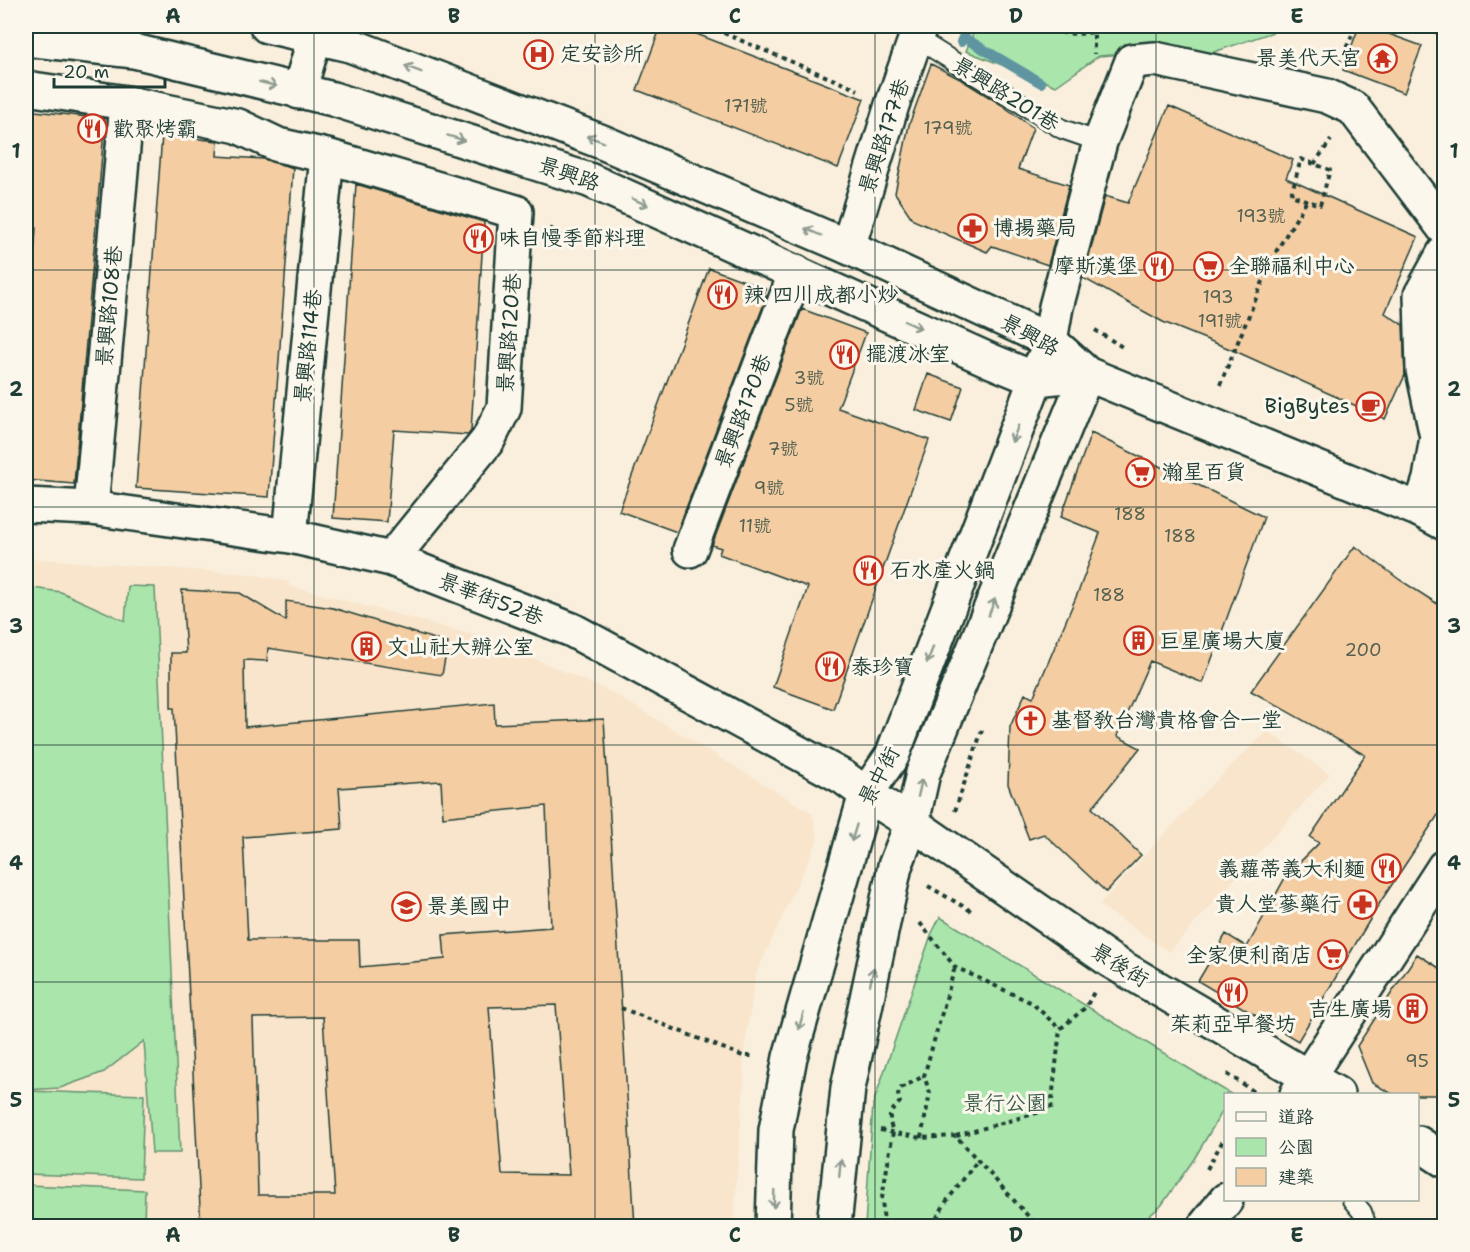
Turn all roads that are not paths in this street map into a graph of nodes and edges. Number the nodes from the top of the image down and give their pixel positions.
1 (267, 26) edge
2 (317, 31) edge
3 (918, 32) edge
4 (26, 39) edge
5 (26, 88) edge
6 (299, 92) junction
7 (127, 104) junction
8 (1100, 142) junction
9 (327, 156) junction
10 (1444, 228) edge
11 (848, 247) junction
12 (1444, 253) edge
13 (796, 272) junction
14 (1050, 341) junction
15 (1097, 378) junction
16 (1035, 379) junction
17 (26, 505) edge
18 (91, 508) junction
19 (1432, 516) edge
20 (290, 536) junction
21 (690, 550) dead end
22 (391, 560) junction
23 (866, 794) junction
24 (912, 823) junction
25 (1444, 867) edge
26 (1302, 1086) edge
27 (1329, 1093) edge
28 (1419, 1144) edge
29 (1444, 1160) edge
30 (1225, 1201) edge
31 (1353, 1201) edge
32 (773, 1227) edge
33 (834, 1227) edge
34 (1205, 1227) edge
35 (1367, 1227) edge

1 - 2 street, 景興路
2 - 6 street
11 -> 2 street, 景興路
3 - 8 lane, 景興路201巷
3 - 11 street, 景興路177巷
4 -> 6 street, 景興路
5 - 7 street
6 -> 13 street, 景興路
7 - 9 street
7 - 18 street, 景興路108巷
8 - 10 street
8 - 14 street
9 - 20 street, 景興路114巷
9 - 22 street, 景興路120巷
11 - 14 street, 景興路
12 - 19 street
13 -> 16 street, 景興路
13 - 21 street, 景興路170巷
14 - 15 street, 景興路
14 - 16 street, 景中街
15 - 16 street, 景興路
15 - 19 street, 景興路
24 -> 15 street, 景中街
16 -> 23 street, 景中街
17 - 18 street, 景華街52巷
18 - 20 street, 景華街52巷
20 - 22 street, 景華街52巷
22 - 23 street, 景華街52巷
23 - 24 street, 景華街52巷
23 -> 32 street, 景中街
24 - 26 street, 景後街
33 -> 24 street, 景中街
25 - 26 street
26 - 27 street, 景後街
28 - 29 street
30 - 34 street
31 - 35 lane

